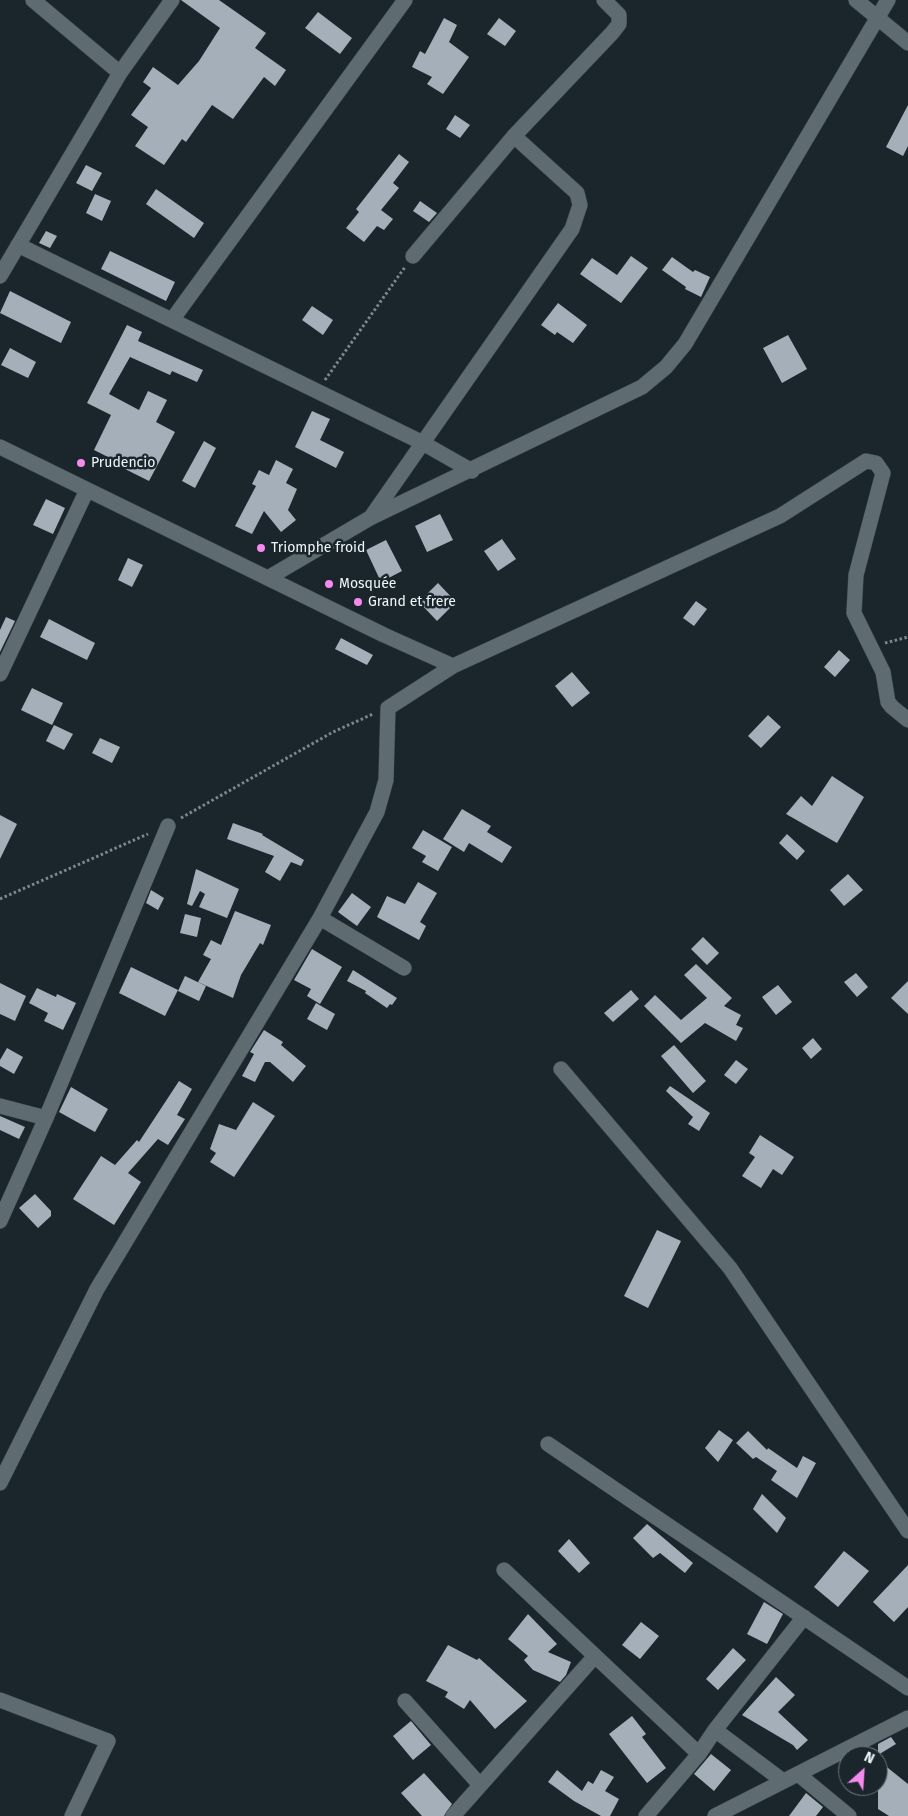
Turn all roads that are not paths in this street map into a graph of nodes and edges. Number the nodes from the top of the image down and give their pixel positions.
1 (34, 0) edge
2 (172, 0) edge
3 (405, 0) edge
4 (604, 0) edge
5 (856, 0) edge
6 (888, 0) edge
7 (877, 18) junction
8 (908, 43) edge
9 (120, 73) junction
10 (514, 136) junction
11 (18, 245) junction
12 (413, 256) road end
13 (0, 276) edge
14 (172, 320) junction
15 (422, 442) junction
16 (0, 447) edge
17 (472, 471) junction
18 (87, 490) junction
19 (370, 518) junction
20 (268, 578) junction
21 (453, 666) junction
22 (0, 674) edge
23 (908, 720) edge
24 (168, 826) road end
25 (320, 918) junction
26 (404, 968) dead end
27 (561, 1069) dead end
28 (0, 1106) edge
29 (46, 1118) junction
30 (0, 1221) edge
31 (548, 1444) dead end
32 (0, 1483) edge
33 (908, 1530) edge
34 (504, 1570) dead end
35 (804, 1618) junction
36 (595, 1656) junction
37 (908, 1688) edge
38 (0, 1700) edge
39 (405, 1702) dead end
40 (908, 1718) edge
41 (715, 1730) junction
42 (699, 1754) junction
43 (798, 1774) junction
44 (783, 1782) junction
45 (480, 1785) junction
46 (72, 1816) edge
47 (453, 1816) edge
48 (646, 1816) edge
49 (715, 1816) edge
50 (849, 1816) edge

1 - 9 street
2 - 9 street
3 - 14 street
4 - 10 street
5 - 7 street
6 - 7 street
7 - 8 street
7 - 17 street
9 - 11 street
10 - 12 street
10 - 15 street
11 - 13 street
11 - 14 street
14 - 15 street
15 - 17 street
15 - 19 street
16 - 18 street
17 - 19 street
18 - 20 street
18 - 22 street
19 - 20 street
20 - 21 street
21 - 23 street
21 - 25 street
24 - 29 street
25 - 26 street
25 - 32 street
27 - 33 street
28 - 29 street
29 - 30 street
31 - 35 street
34 - 36 street
35 - 37 street
35 - 41 street
36 - 42 street
36 - 45 street
38 - 46 street
39 - 45 street
40 - 43 street
41 - 42 street
41 - 44 street
42 - 48 street
43 - 44 street
43 - 50 street
44 - 49 street
45 - 47 street

